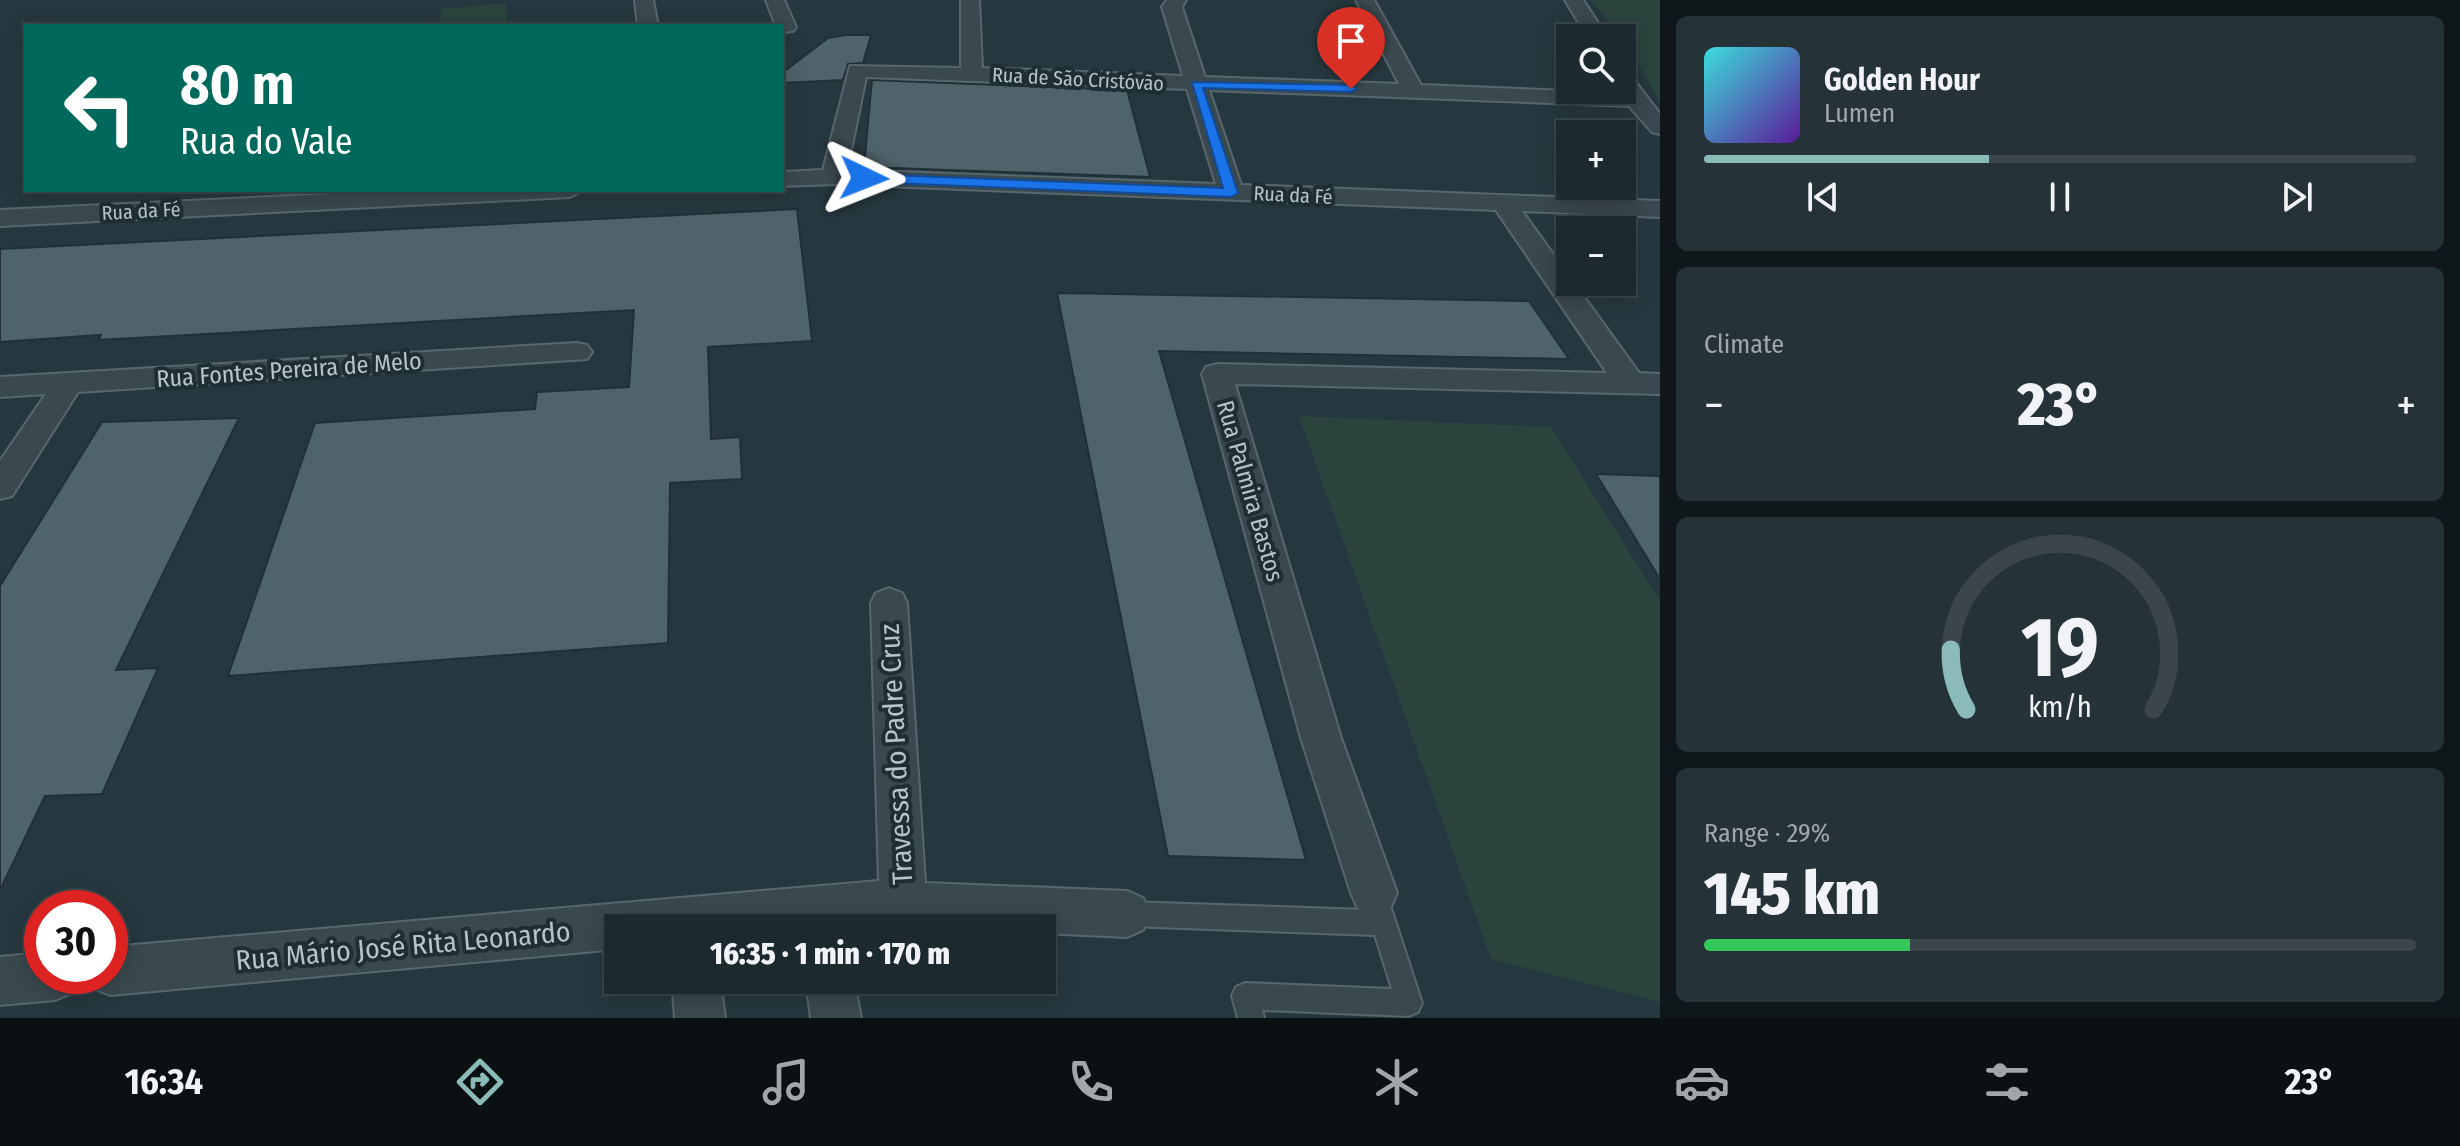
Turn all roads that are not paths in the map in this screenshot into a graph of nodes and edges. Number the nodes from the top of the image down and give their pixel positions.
1 (644, 0) edge
2 (775, 0) edge
3 (970, 0) edge
4 (1177, 0) edge
5 (1365, 0) edge
6 (1574, 0) edge
7 (648, 24) edge
8 (1589, 24) edge
9 (786, 27) dead end
10 (972, 74) junction
11 (1196, 85) junction
12 (1413, 90) junction
13 (1556, 96) edge
14 (1636, 101) edge
15 (1660, 127) edge
16 (833, 177) junction
17 (784, 179) edge
18 (529, 192) edge
19 (1231, 193) junction
20 (1505, 205) junction
21 (1660, 209) edge
22 (0, 218) edge
23 (577, 352) dead end
24 (69, 383) junction
25 (1645, 384) edge
26 (0, 387) edge
27 (0, 487) edge
28 (889, 603) dead end
29 (903, 904) junction
30 (1379, 908) junction
31 (843, 914) edge
32 (1127, 914) joint
33 (604, 932) edge
34 (128, 970) edge
35 (24, 979) edge
36 (0, 981) edge
37 (697, 994) edge
38 (832, 994) edge
39 (700, 1018) edge
40 (836, 1018) edge
41 (1251, 1018) edge

1 - 7 street
2 - 9 street
3 - 10 street
4 - 11 street
5 - 12 street
6 - 8 street
10 - 11 street, Rua de São Cristóvão
10 - 16 street, Rua de São Cristóvão
11 - 12 street, Rua de São Cristóvão
11 - 19 street
12 - 13 street, Rua de São Cristóvão
14 - 15 street
16 - 17 street, Rua da Fé
16 - 19 street, Rua da Fé
18 - 22 street, Rua da Fé
19 - 20 street, Rua da Fé
20 - 21 street, Rua da Fé
20 - 25 street
23 - 24 street, Rua Fontes Pereira de Melo
24 - 26 street, Rua Fontes Pereira de Melo
24 - 27 street
25 - 30 street, Rua Palmira Bastos
28 - 29 street, Travessa do Padre Cruz
29 - 31 street, Rua Mário José Rita Leonardo
29 - 32 street, Rua Mário José Rita Leonardo
30 - 32 lane
30 - 41 lane
33 - 34 street, Rua Mário José Rita Leonardo
35 - 36 street
37 - 39 street
38 - 40 street

